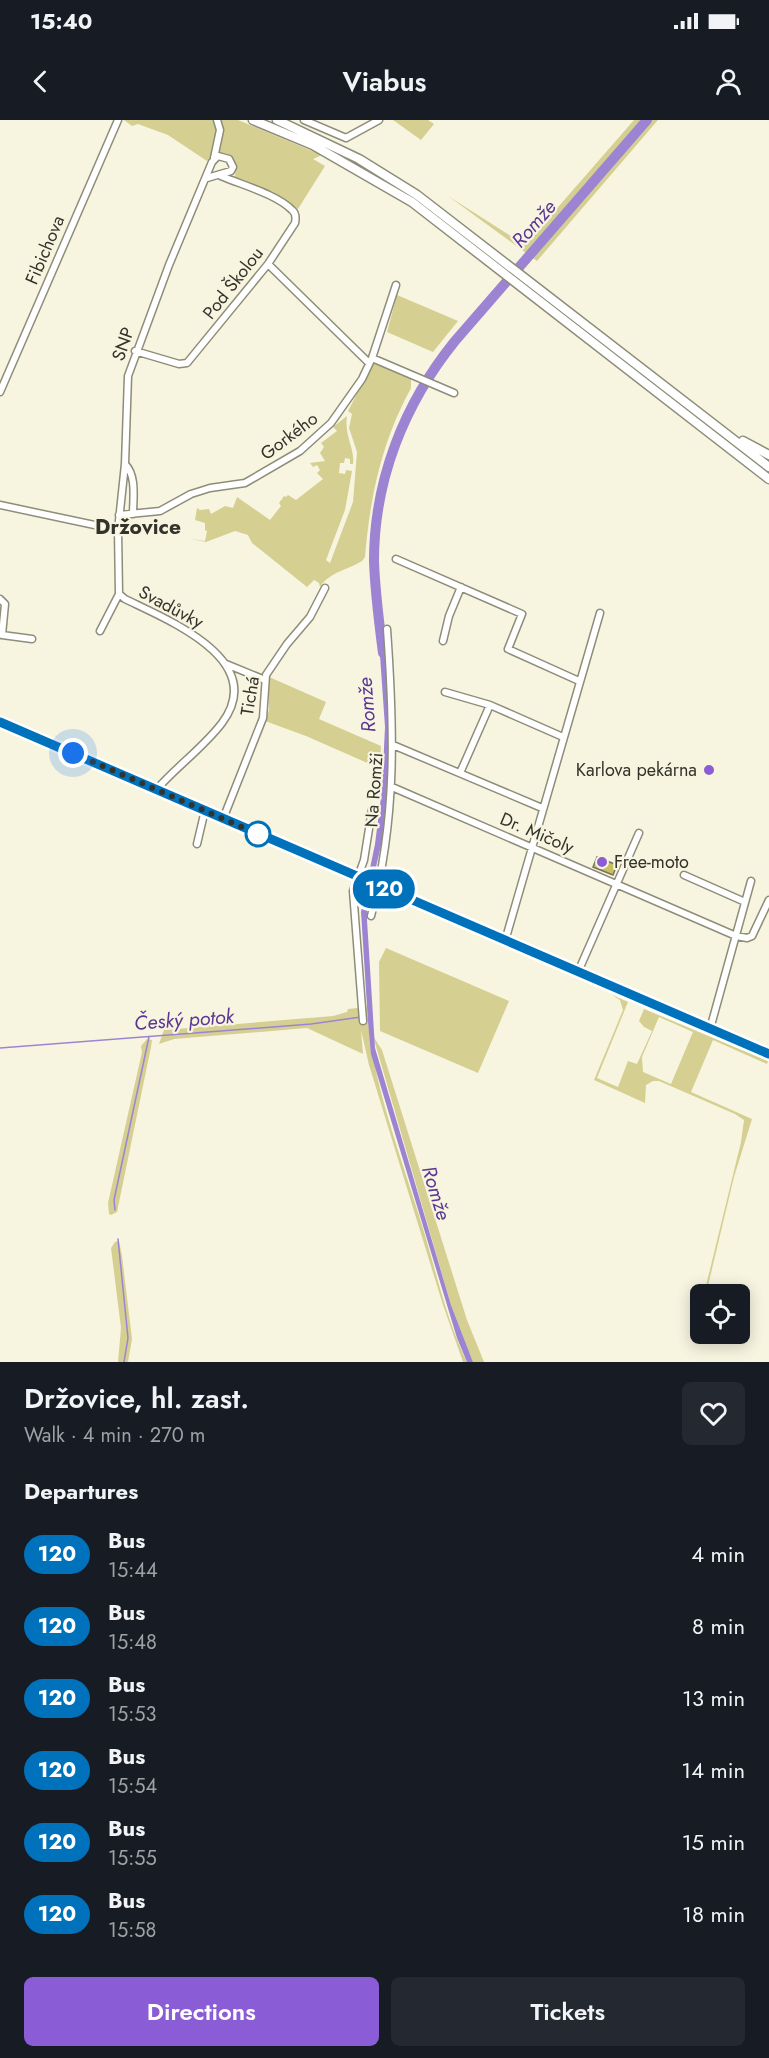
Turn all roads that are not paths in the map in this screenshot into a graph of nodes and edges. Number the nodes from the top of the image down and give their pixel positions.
1 (118, 120) edge
2 (217, 120) edge
3 (252, 120) edge
4 (277, 120) edge
5 (304, 120) edge
6 (379, 120) edge
7 (214, 158) junction
8 (220, 176) junction
9 (207, 178) junction
10 (268, 264) junction
11 (509, 269) junction
12 (518, 277) junction
13 (396, 285) dead end
14 (135, 351) junction
15 (371, 361) junction
16 (0, 392) edge
17 (454, 393) dead end
18 (710, 420) junction
19 (769, 455) edge
20 (125, 464) junction
21 (769, 467) edge
22 (769, 479) edge
23 (0, 505) edge
24 (133, 514) junction
25 (119, 515) junction
26 (118, 530) junction
27 (396, 559) dead end
28 (461, 587) junction
29 (325, 588) dead end
30 (119, 594) junction
31 (0, 599) edge
32 (600, 613) dead end
33 (387, 629) dead end
34 (100, 631) dead end
35 (32, 639) dead end
36 (443, 641) dead end
37 (226, 664) junction
38 (265, 680) junction
39 (579, 681) junction
40 (445, 692) dead end
41 (490, 705) junction
42 (0, 722) edge
43 (563, 737) junction
44 (393, 745) junction
45 (460, 774) junction
46 (392, 787) junction
47 (157, 789) junction
48 (542, 808) junction
49 (204, 810) junction
50 (372, 810) dead end
51 (223, 819) junction
52 (639, 833) dead end
53 (197, 844) dead end
54 (531, 847) junction
55 (684, 875) dead end
56 (359, 878) junction
57 (751, 880) dead end
58 (617, 884) junction
59 (379, 886) junction
60 (769, 900) edge
61 (745, 902) junction
62 (371, 916) dead end
63 (735, 936) junction
64 (505, 941) junction
65 (578, 972) junction
66 (363, 1021) dead end
67 (710, 1029) junction
68 (769, 1054) edge

1 - 16 street, Fibichova
2 - 7 street, SNP
3 - 11 highway
4 - 11 highway
5 - 6 street
7 - 8 street
7 - 9 street, SNP
8 - 9 street
8 - 10 street, Pod Školou
9 - 14 street, SNP
10 - 14 street, Pod Školou
10 - 15 street
11 - 12 highway
12 - 18 highway
12 - 22 highway
13 - 15 street, Gorkého
14 - 20 street, SNP
15 - 17 street
15 - 24 street, Gorkého
18 - 19 highway
18 - 21 highway
20 - 24 street
20 - 25 street, SNP
23 - 26 street
24 - 25 street, Gorkého
25 - 26 street, SNP
26 - 30 street, SNP
27 - 28 street
28 - 36 street
28 - 39 street
29 - 38 street, Tichá
30 - 34 street
30 - 37 street, Svadůvky
31 - 35 street
32 - 39 street
33 - 44 street, Na Romži
37 - 38 street
37 - 47 street, Svadůvky
38 - 51 street, Tichá
39 - 43 street
40 - 41 street
41 - 43 street
41 - 45 street
42 - 47 street
43 - 48 street
44 - 45 street
44 - 46 street, Na Romži
45 - 48 street
46 - 54 street, Dr. Mičoly
46 - 59 street, Na Romži
47 - 49 street
48 - 54 street
49 - 51 street
49 - 53 street
50 - 56 street, Na Romži
51 - 56 street
52 - 58 street
54 - 58 street, Dr. Mičoly
54 - 64 street
55 - 61 street
56 - 59 street
56 - 66 street, Na Romži
57 - 61 street
58 - 63 street, Dr. Mičoly
58 - 65 street
59 - 62 street, Na Romži
59 - 64 street
60 - 63 street
61 - 63 street
63 - 67 street
64 - 65 street
65 - 67 street
67 - 68 street

